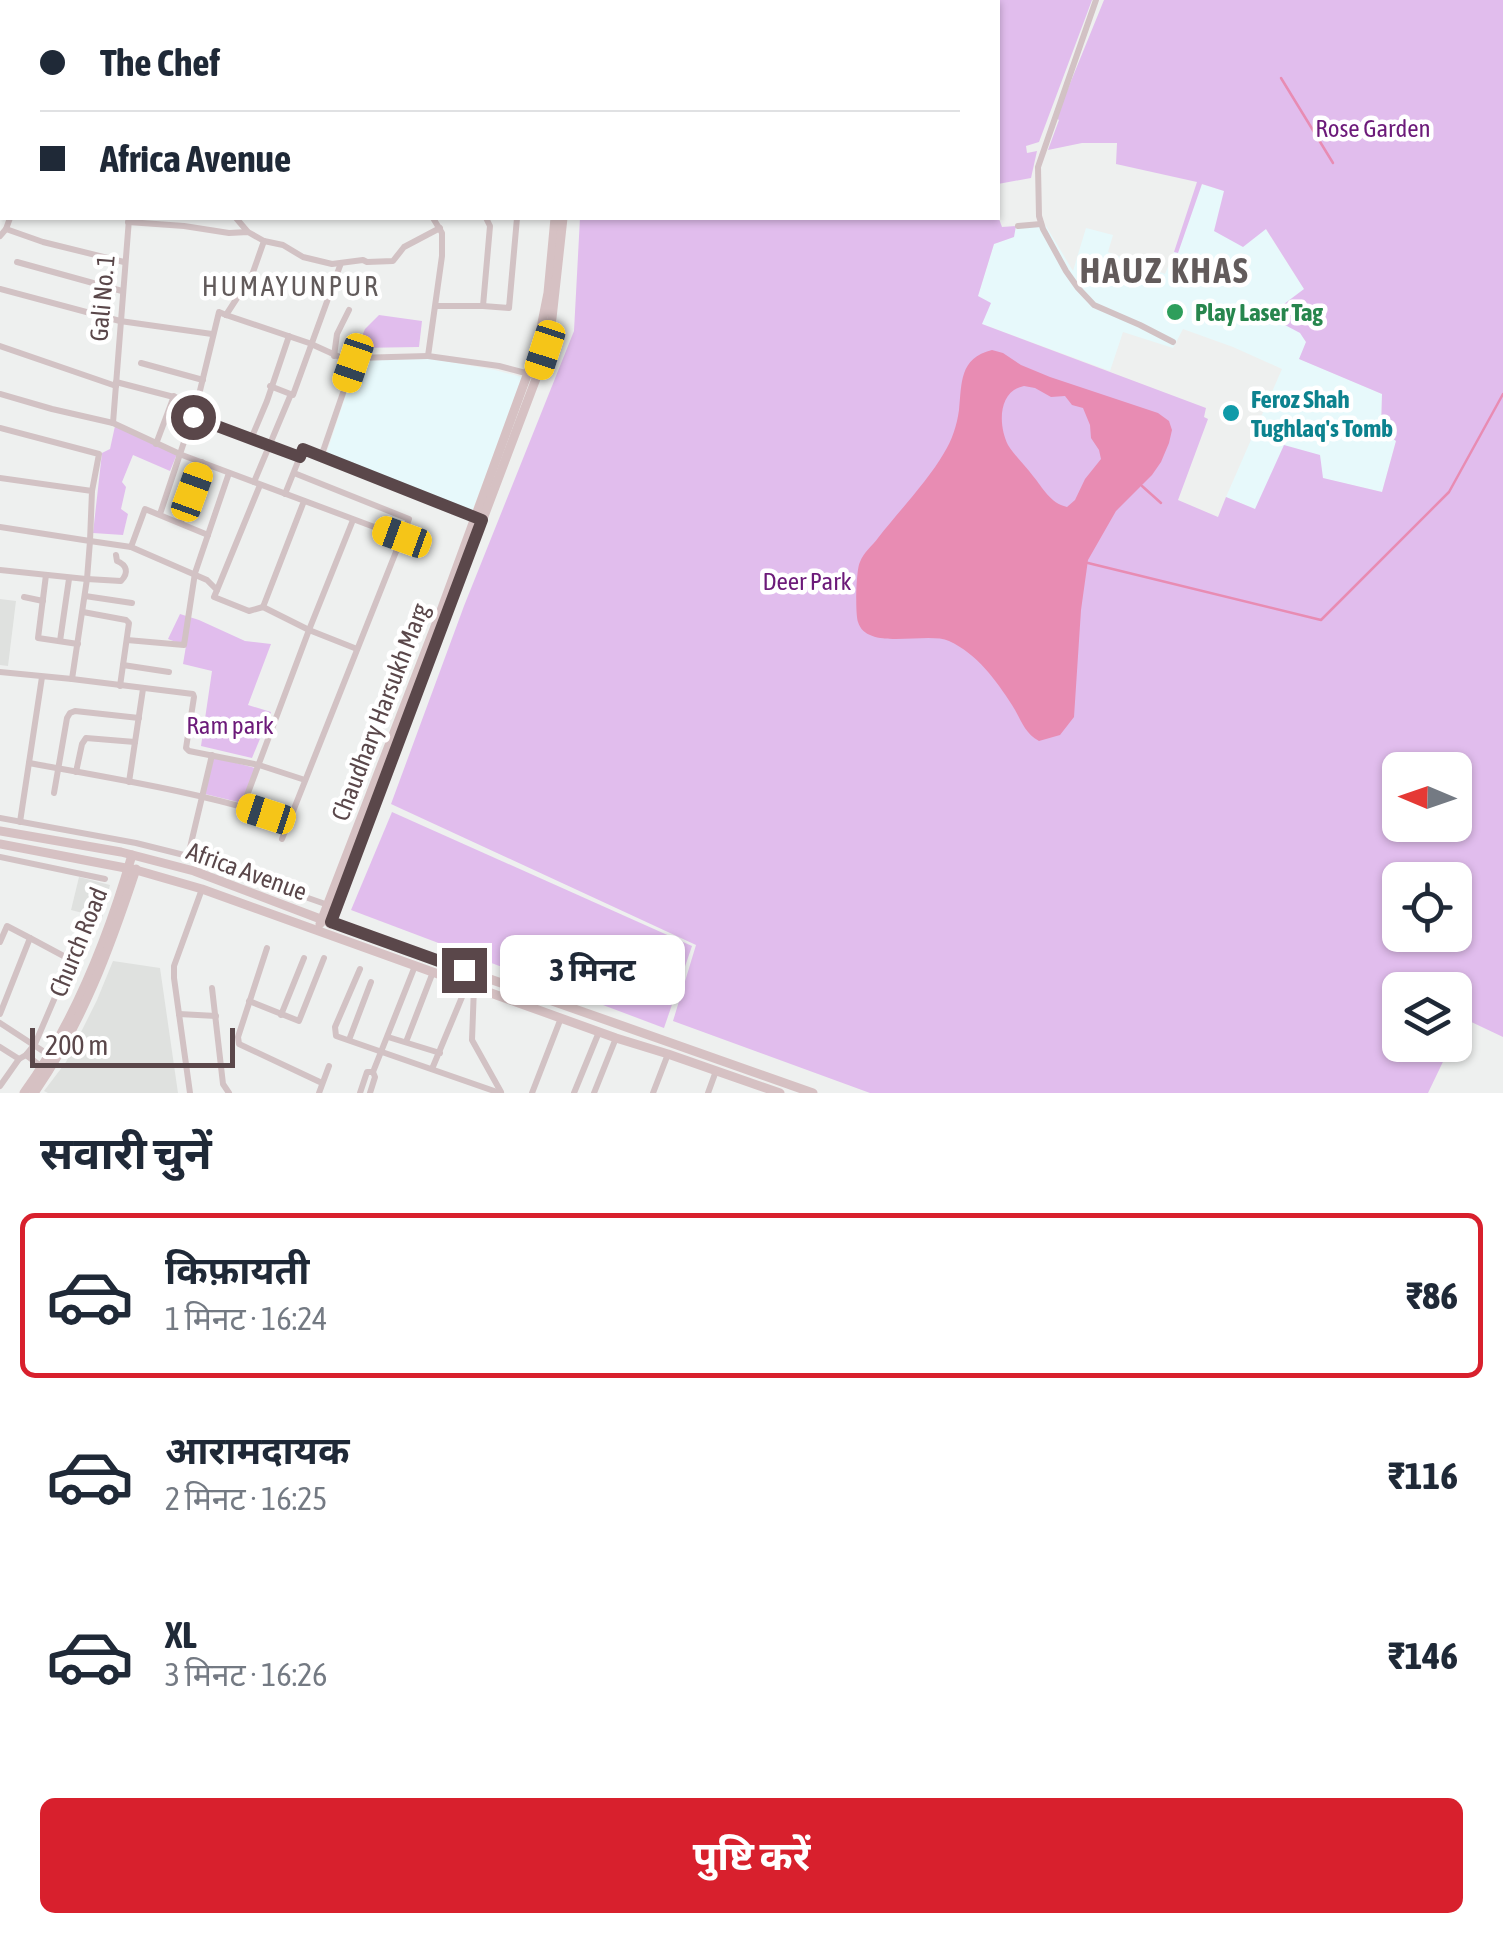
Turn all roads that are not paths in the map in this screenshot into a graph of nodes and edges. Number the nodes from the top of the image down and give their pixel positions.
1 (1096, 0) edge
2 (9, 220) edge
3 (129, 220) edge
4 (238, 220) edge
5 (434, 220) edge
6 (489, 220) edge
7 (517, 220) edge
8 (559, 220) edge
9 (1041, 224) junction
10 (1018, 226) dead end
11 (440, 228) junction
12 (6, 229) junction
13 (248, 232) junction
14 (0, 236) edge
15 (264, 242) junction
16 (18, 262) dead end
17 (124, 262) junction
18 (341, 262) junction
19 (0, 289) edge
20 (122, 292) junction
21 (436, 306) junction
22 (483, 306) junction
23 (350, 310) dead end
24 (226, 315) junction
25 (120, 322) junction
26 (212, 334) junction
27 (289, 336) junction
28 (1172, 342) dead end
29 (311, 344) junction
30 (0, 346) edge
31 (334, 356) junction
32 (428, 356) junction
33 (141, 363) dead end
34 (353, 363) junction
35 (533, 375) junction
36 (203, 380) junction
37 (116, 384) junction
38 (270, 386) junction
39 (0, 394) edge
40 (291, 394) junction
41 (174, 396) junction
42 (197, 404) junction
43 (193, 417) junction
44 (113, 423) junction
45 (0, 428) edge
46 (251, 439) junction
47 (156, 444) junction
48 (270, 446) junction
49 (182, 455) junction
50 (300, 457) junction
51 (322, 457) junction
52 (202, 462) junction
53 (229, 473) junction
54 (294, 473) junction
55 (0, 478) edge
56 (257, 484) junction
57 (92, 492) junction
58 (285, 494) junction
59 (418, 494) junction
60 (304, 501) junction
61 (414, 506) dead end
62 (160, 514) junction
63 (479, 519) junction
64 (353, 520) junction
65 (181, 522) junction
66 (0, 528) edge
67 (208, 534) junction
68 (402, 537) junction
69 (90, 542) junction
70 (131, 547) junction
71 (116, 554) dead end
72 (0, 570) edge
73 (195, 573) junction
74 (46, 575) junction
75 (69, 578) junction
76 (87, 579) junction
77 (217, 590) junction
78 (85, 596) junction
79 (24, 597) dead end
80 (43, 601) junction
81 (132, 603) dead end
82 (262, 606) junction
83 (83, 612) junction
84 (308, 630) junction
85 (127, 640) junction
86 (60, 641) junction
87 (78, 644) junction
88 (357, 649) junction
89 (123, 665) junction
90 (0, 672) edge
91 (170, 672) dead end
92 (42, 678) junction
93 (72, 680) junction
94 (120, 686) junction
95 (144, 688) junction
96 (139, 718) junction
97 (136, 742) junction
98 (212, 755) junction
99 (29, 763) junction
100 (259, 764) junction
101 (57, 768) junction
102 (76, 772) junction
103 (305, 780) junction
104 (129, 782) junction
105 (54, 792) dead end
106 (202, 796) junction
107 (244, 806) junction
108 (0, 818) edge
109 (289, 821) junction
110 (20, 822) junction
111 (0, 831) edge
112 (282, 839) dead end
113 (0, 844) edge
114 (136, 856) junction
115 (188, 856) junction
116 (0, 857) edge
117 (91, 862) junction
118 (108, 866) junction
119 (132, 870) junction
120 (154, 875) junction
121 (89, 876) junction
122 (105, 879) dead end
123 (132, 883) junction
124 (202, 888) junction
125 (119, 894) junction
126 (332, 906) junction
127 (285, 918) junction
128 (326, 921) junction
129 (322, 933) junction
130 (30, 938) junction
131 (0, 942) edge
132 (267, 948) dead end
133 (373, 951) junction
134 (304, 958) dead end
135 (324, 958) dead end
136 (415, 966) junction
137 (360, 969) dead end
138 (433, 972) junction
139 (372, 982) dead end
140 (470, 986) junction
141 (212, 988) dead end
142 (249, 1002) junction
143 (0, 1014) edge
144 (179, 1014) junction
145 (281, 1015) junction
146 (216, 1016) junction
147 (561, 1018) junction
148 (0, 1024) edge
149 (599, 1032) junction
150 (388, 1037) junction
151 (616, 1038) junction
152 (349, 1040) junction
153 (406, 1042) junction
154 (35, 1044) junction
155 (0, 1047) edge
156 (382, 1051) junction
157 (440, 1053) junction
158 (668, 1054) junction
159 (50, 1056) junction
160 (23, 1057) junction
161 (42, 1066) junction
162 (330, 1066) dead end
163 (432, 1069) junction
164 (716, 1071) junction
165 (373, 1072) junction
166 (322, 1083) junction
167 (0, 1086) edge
168 (762, 1090) edge
169 (24, 1093) edge
170 (34, 1093) edge
171 (190, 1093) edge
172 (228, 1093) edge
173 (318, 1093) edge
174 (360, 1093) edge
175 (370, 1093) edge
176 (498, 1093) edge
177 (532, 1093) edge
178 (574, 1093) edge
179 (594, 1093) edge
180 (653, 1093) edge
181 (708, 1093) edge
182 (780, 1093) edge
183 (812, 1093) edge

1 - 9 street
2 - 12 street
3 - 13 street
3 - 17 street, Gali No. 1
4 - 13 street
5 - 11 street
6 - 22 street
7 - 22 street
8 - 35 main road, Chaudhary Harsukh Marg
9 - 10 street
9 - 28 street
11 - 18 street
11 - 21 street
12 - 14 street
12 - 17 street
13 - 15 street
15 - 18 street
15 - 24 street
16 - 20 street
17 - 20 street, Gali No. 1
18 - 29 street
19 - 25 street
20 - 25 street, Gali No. 1
21 - 22 street
21 - 32 street
23 - 31 street
24 - 26 street
24 - 27 street
25 - 26 street
25 - 37 street, Gali No. 1
26 - 36 street
27 - 29 street
27 - 38 street
29 - 31 street
29 - 40 street
30 - 37 street
31 - 34 street
32 - 34 street
32 - 35 street
33 - 36 street
34 - 51 street
35 - 63 main road, Chaudhary Harsukh Marg
36 - 42 street
37 - 41 street
37 - 44 street, Gali No. 1
38 - 40 street
38 - 46 street
39 - 44 street
40 - 48 street
41 - 42 street
41 - 47 street
42 - 43 street
43 - 46 street
43 - 49 street
44 - 47 street
45 - 57 street
46 - 48 street
47 - 49 street
48 - 50 street
48 - 56 street
49 - 52 street
49 - 62 street
50 - 51 street
50 - 54 street
51 - 59 street
52 - 53 street
52 - 65 street
53 - 56 street
53 - 67 street
54 - 58 street
54 - 68 street
55 - 57 street
56 - 58 street
56 - 77 street
57 - 69 street
58 - 60 street
59 - 61 street
59 - 63 street
60 - 64 street
60 - 82 street
62 - 65 street
62 - 70 street
63 - 126 main road, Chaudhary Harsukh Marg
64 - 68 street
64 - 84 street
65 - 67 street
66 - 69 street
67 - 73 street
68 - 88 street
69 - 70 street
69 - 76 street
70 - 73 street
71 - 76 street
72 - 74 street
73 - 77 street
73 - 85 street
74 - 75 street
74 - 80 street
75 - 76 street
75 - 86 street
76 - 78 street
77 - 82 street
78 - 81 street
78 - 83 street
79 - 80 street
80 - 86 street
82 - 84 street
83 - 85 street
83 - 87 street
84 - 88 street
84 - 100 street
85 - 89 street
86 - 87 street
87 - 93 street
88 - 103 street
89 - 91 street
89 - 94 street
90 - 92 street
92 - 93 street
92 - 99 street
93 - 94 street
94 - 95 street
95 - 96 street
95 - 98 street
96 - 97 street
96 - 101 street
97 - 102 street
97 - 104 street
98 - 100 street
98 - 106 street
99 - 101 street
99 - 110 street
100 - 103 street
100 - 107 street
101 - 102 street
101 - 105 street
102 - 104 street
103 - 109 street
104 - 106 street
106 - 107 street
106 - 115 street
107 - 109 street
108 - 110 street
109 - 112 street
110 - 115 street
111 - 114 main road, Africa Avenue
113 - 117 main road, Africa Avenue
114 - 119 main road, Church Road
114 - 128 main road, Africa Avenue
115 - 126 street
116 - 121 street
117 - 118 main road, Africa Avenue
117 - 121 street
118 - 119 main road, Africa Avenue
118 - 125 main road
119 - 120 main road, Africa Avenue
119 - 123 main road, Church Road
119 - 125 main road, Church Road
120 - 123 main road
120 - 124 main road, Africa Avenue
121 - 122 street
123 - 170 main road, Church Road
124 - 127 main road, Africa Avenue
124 - 144 street
125 - 159 main road, Church Road
126 - 128 main road, Chaudhary Harsukh Marg
127 - 129 main road, Africa Avenue
127 - 133 main road
128 - 129 main road, Chaudhary Harsukh Marg
128 - 183 main road, Africa Avenue
129 - 133 main road, Africa Avenue
130 - 131 street
130 - 143 street
130 - 154 street
132 - 142 street
133 - 136 main road, Africa Avenue
134 - 145 street
135 - 145 street
136 - 138 main road, Africa Avenue
136 - 150 street
137 - 152 street
138 - 140 main road, Africa Avenue
138 - 153 street
139 - 152 street
140 - 147 main road, Africa Avenue
140 - 157 street
140 - 176 street
141 - 146 street
142 - 145 street
142 - 166 street
144 - 146 street
144 - 171 street
146 - 172 street
147 - 149 main road, Africa Avenue
147 - 177 street
148 - 154 street
149 - 151 main road, Africa Avenue
149 - 178 street
150 - 153 street
150 - 156 street
151 - 158 main road, Africa Avenue
151 - 179 street
152 - 156 street
153 - 157 street
154 - 159 street
154 - 160 street
155 - 160 street
156 - 163 street
156 - 165 street
157 - 163 street
158 - 164 main road, Africa Avenue
158 - 180 street
159 - 161 main road, Church Road
160 - 161 street
160 - 167 street
161 - 169 main road, Church Road
162 - 166 street
163 - 176 street
164 - 168 main road, Africa Avenue
164 - 181 street
165 - 174 street
165 - 175 street
166 - 173 street
168 - 182 main road, Africa Avenue

